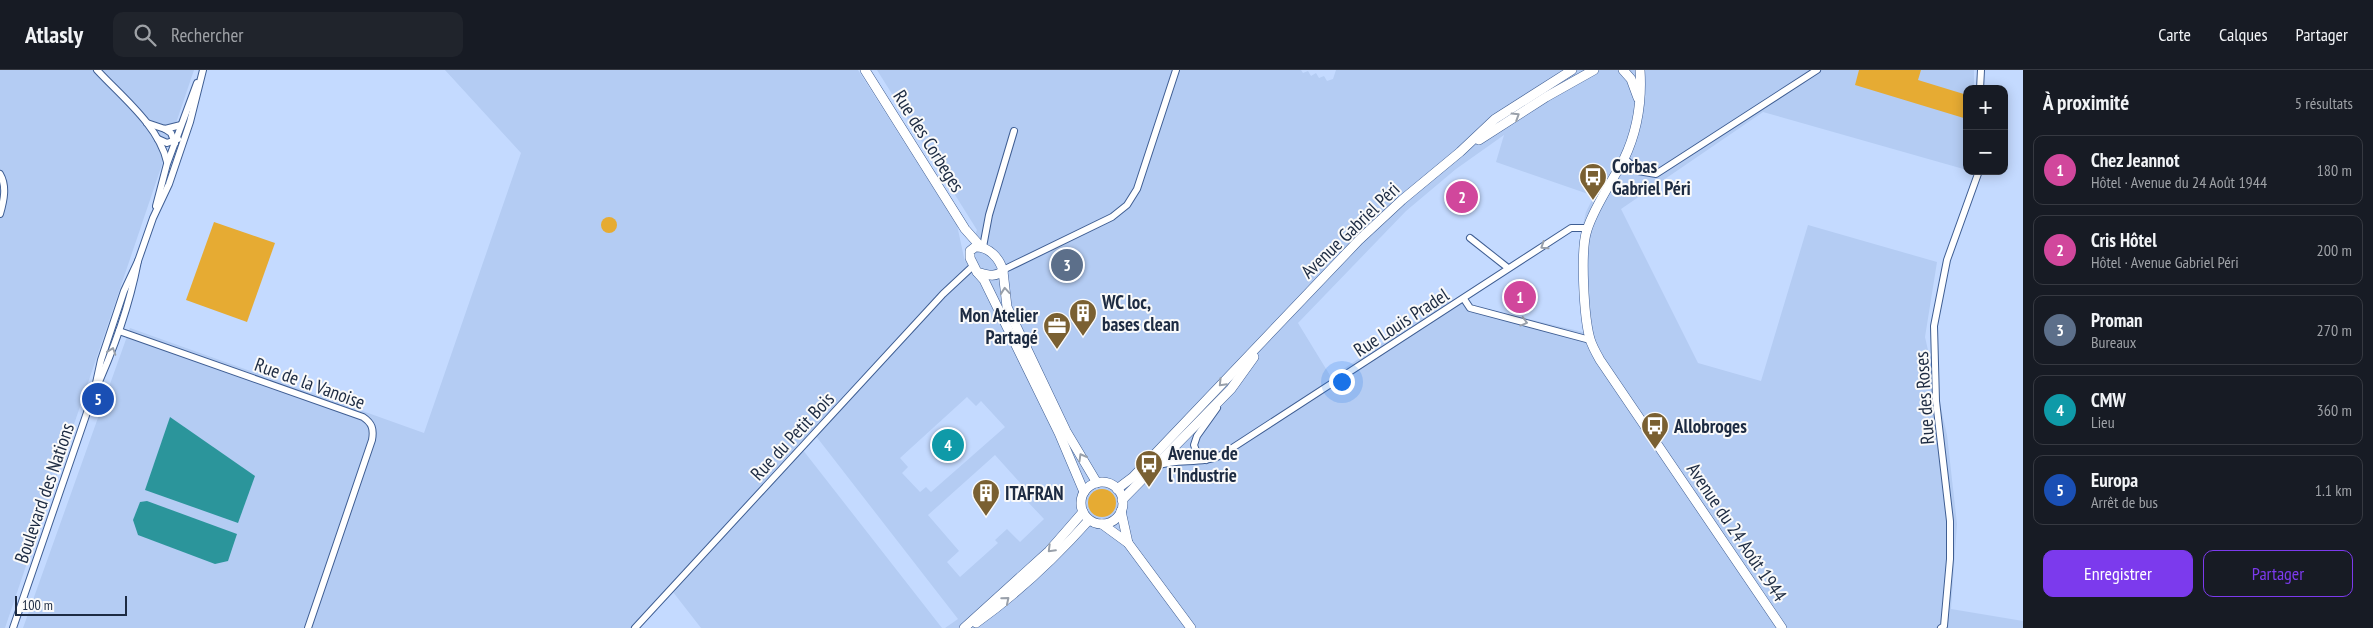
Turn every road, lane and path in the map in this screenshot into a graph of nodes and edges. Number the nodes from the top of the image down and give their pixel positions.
1 (97, 70) edge
2 (203, 70) edge
3 (865, 70) edge
4 (1176, 70) edge
5 (1572, 70) edge
6 (1594, 70) edge
7 (1623, 70) edge
8 (1640, 70) edge
9 (1818, 70) edge
10 (1980, 70) edge
11 (1980, 85) edge
12 (1639, 99) junction
13 (146, 122) junction
14 (190, 122) junction
15 (180, 125) junction
16 (165, 129) junction
17 (1014, 131) dead end
18 (158, 139) junction
19 (175, 141) junction
20 (1460, 152) junction
21 (1624, 158) junction
22 (167, 164) junction
23 (0, 174) edge
24 (1978, 175) edge
25 (169, 184) junction
26 (0, 214) edge
27 (153, 218) junction
28 (1587, 228) junction
29 (965, 229) junction
30 (1470, 238) dead end
31 (982, 247) junction
32 (970, 251) junction
33 (138, 261) junction
34 (1508, 268) junction
35 (975, 269) junction
36 (1003, 270) junction
37 (1464, 299) junction
38 (119, 331) junction
39 (1269, 336) junction
40 (1590, 340) junction
41 (1231, 388) junction
42 (93, 395) junction
43 (1207, 461) junction
44 (1154, 467) junction
45 (1097, 483) junction
46 (1117, 488) junction
47 (1084, 492) junction
48 (1122, 500) junction
49 (1121, 511) junction
50 (1083, 512) junction
51 (1089, 520) junction
52 (1102, 524) junction
53 (1128, 543) junction
54 (13, 628) edge
55 (308, 628) edge
56 (635, 628) edge
57 (965, 628) edge
58 (1191, 628) edge
59 (1782, 628) edge
60 (1941, 628) edge

1 - 13 street
2 - 14 street, Boulevard des Nations
2 - 15 street, Boulevard des Nations
3 - 29 street, Rue des Corbeges
4 - 36 street
5 - 20 street, Avenue Gabriel Péri
20 -> 6 street, Avenue Gabriel Péri
7 - 12 street
8 - 12 street
9 - 21 street
10 - 11 street
12 - 21 street
13 - 16 street
13 - 18 street
14 - 19 street
14 - 25 street, Boulevard des Nations
15 - 16 street
15 - 19 street, Boulevard des Nations
16 - 19 street
17 - 31 street
18 - 19 street
18 - 22 street
19 - 22 street, Boulevard des Nations
19 - 25 street
20 - 39 street, Avenue Gabriel Péri
21 - 28 street
22 - 27 street, Boulevard des Nations
23 - 26 street
24 - 60 street, Rue des Roses
25 - 27 street, Boulevard des Nations
27 - 33 street, Boulevard des Nations
28 -> 34 street, Rue Louis Pradel
28 - 40 street, Avenue du 24 Août 1944
29 - 31 street, Rue des Corbeges
29 - 32 street, Rue des Corbeges
30 - 34 street
31 - 32 street
31 - 36 street
32 - 35 street
33 - 38 street, Boulevard des Nations
33 - 42 street, Boulevard des Nations
34 - 37 street, Rue Louis Pradel
35 - 36 street
35 - 47 street
35 - 56 street, Rue du Petit Bois
45 -> 36 street
37 -> 40 street
37 - 43 street, Rue Louis Pradel
42 -> 38 street, Boulevard des Nations
38 - 55 street, Rue de la Vanoise
39 - 41 street, Avenue Gabriel Péri
39 -> 46 street, Avenue Gabriel Péri
40 - 59 street, Avenue du 24 Août 1944
41 - 43 street
41 - 44 street, Avenue Gabriel Péri
42 - 54 street, Boulevard des Nations
43 - 44 street, Rue Louis Pradel
44 - 48 street, Avenue Gabriel Péri
45 - 46 street
45 - 47 street
46 - 48 street
47 - 50 street
48 - 49 street
49 - 52 street
49 - 53 street
50 - 51 street
50 -> 57 street
51 - 52 street
57 -> 51 street
52 - 53 street
53 - 58 street

